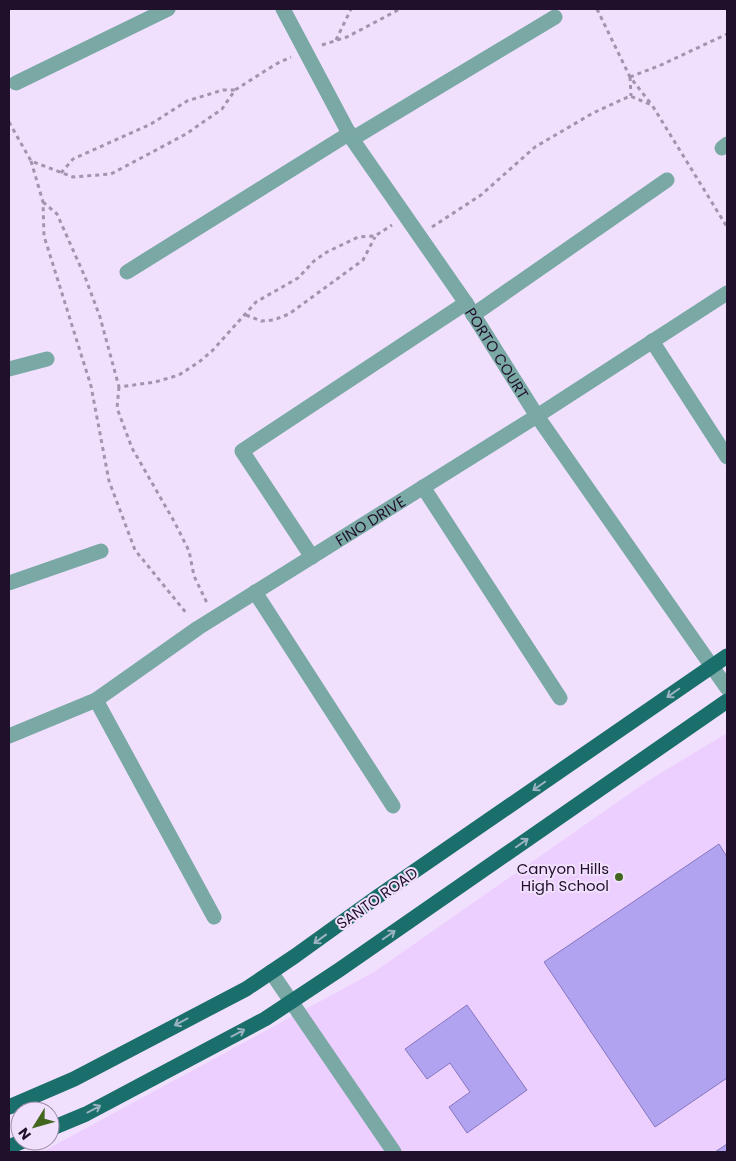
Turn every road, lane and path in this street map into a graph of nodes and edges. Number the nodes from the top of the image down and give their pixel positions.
1 (168, 9) edge
2 (283, 9) edge
3 (351, 9) edge
4 (400, 9) edge
5 (597, 9) edge
6 (555, 18) dead end
7 (727, 34) edge
8 (335, 40) junction
9 (305, 50) junction
10 (630, 77) junction
11 (16, 83) dead end
12 (235, 90) junction
13 (630, 96) junction
14 (652, 105) junction
15 (9, 122) edge
16 (351, 136) junction
17 (32, 161) junction
18 (61, 173) junction
19 (667, 180) dead end
20 (43, 202) junction
21 (406, 216) junction
22 (727, 227) edge
23 (375, 236) junction
24 (419, 236) junction
25 (127, 272) dead end
26 (727, 293) edge
27 (469, 309) junction
28 (246, 315) junction
29 (652, 341) junction
30 (47, 359) dead end
31 (9, 369) edge
32 (119, 387) junction
33 (538, 416) junction
34 (727, 457) edge
35 (423, 487) junction
36 (101, 551) dead end
37 (312, 557) junction
38 (9, 583) edge
39 (255, 592) junction
40 (215, 618) junction
41 (198, 628) junction
42 (727, 656) edge
43 (713, 666) junction
44 (727, 688) edge
45 (560, 698) dead end
46 (96, 700) junction
47 (727, 701) edge
48 (9, 736) edge
49 (393, 806) dead end
50 (214, 917) dead end
51 (271, 972) junction
52 (292, 1001) junction
53 (9, 1108) edge
54 (60, 1125) edge
55 (394, 1152) edge

1 - 11 street
2 - 9 street, PORTO COURT
3 - 8 path
4 - 8 path
5 - 10 path
6 - 16 street
7 - 10 path
8 - 9 path
9 - 12 path
9 - 16 street, PORTO COURT
10 - 13 path
10 - 14 path
12 - 18 path
12 - 18 path
13 - 14 path
13 - 24 path
14 - 22 path
15 - 17 path
16 - 21 street, PORTO COURT
16 - 25 street
17 - 18 path
17 - 20 path
19 - 27 street
20 - 32 path
20 - 41 path
21 - 23 path
21 - 24 street, PORTO COURT
23 - 28 path
23 - 28 path
24 - 27 street, PORTO COURT
26 - 29 street, FINO DRIVE
27 - 33 street, PORTO COURT
27 - 37 street
28 - 32 path
29 - 33 street, FINO DRIVE
29 - 34 street
30 - 31 street
32 - 40 path
33 - 35 street, FINO DRIVE
33 - 43 street, PORTO COURT
35 - 37 street, FINO DRIVE
35 - 45 street
36 - 38 street
37 - 39 street, FINO DRIVE
39 - 40 street, FINO DRIVE
39 - 49 street
40 - 41 street, FINO DRIVE
41 - 46 street, FINO DRIVE
42 - 43 main road, SANTO ROAD
43 - 44 street, PORTO COURT
43 -> 51 main road, SANTO ROAD
46 - 48 street, FINO DRIVE
46 - 50 street
52 -> 47 main road
51 - 52 street
51 -> 53 main road, SANTO ROAD
54 -> 52 main road
52 - 55 street

